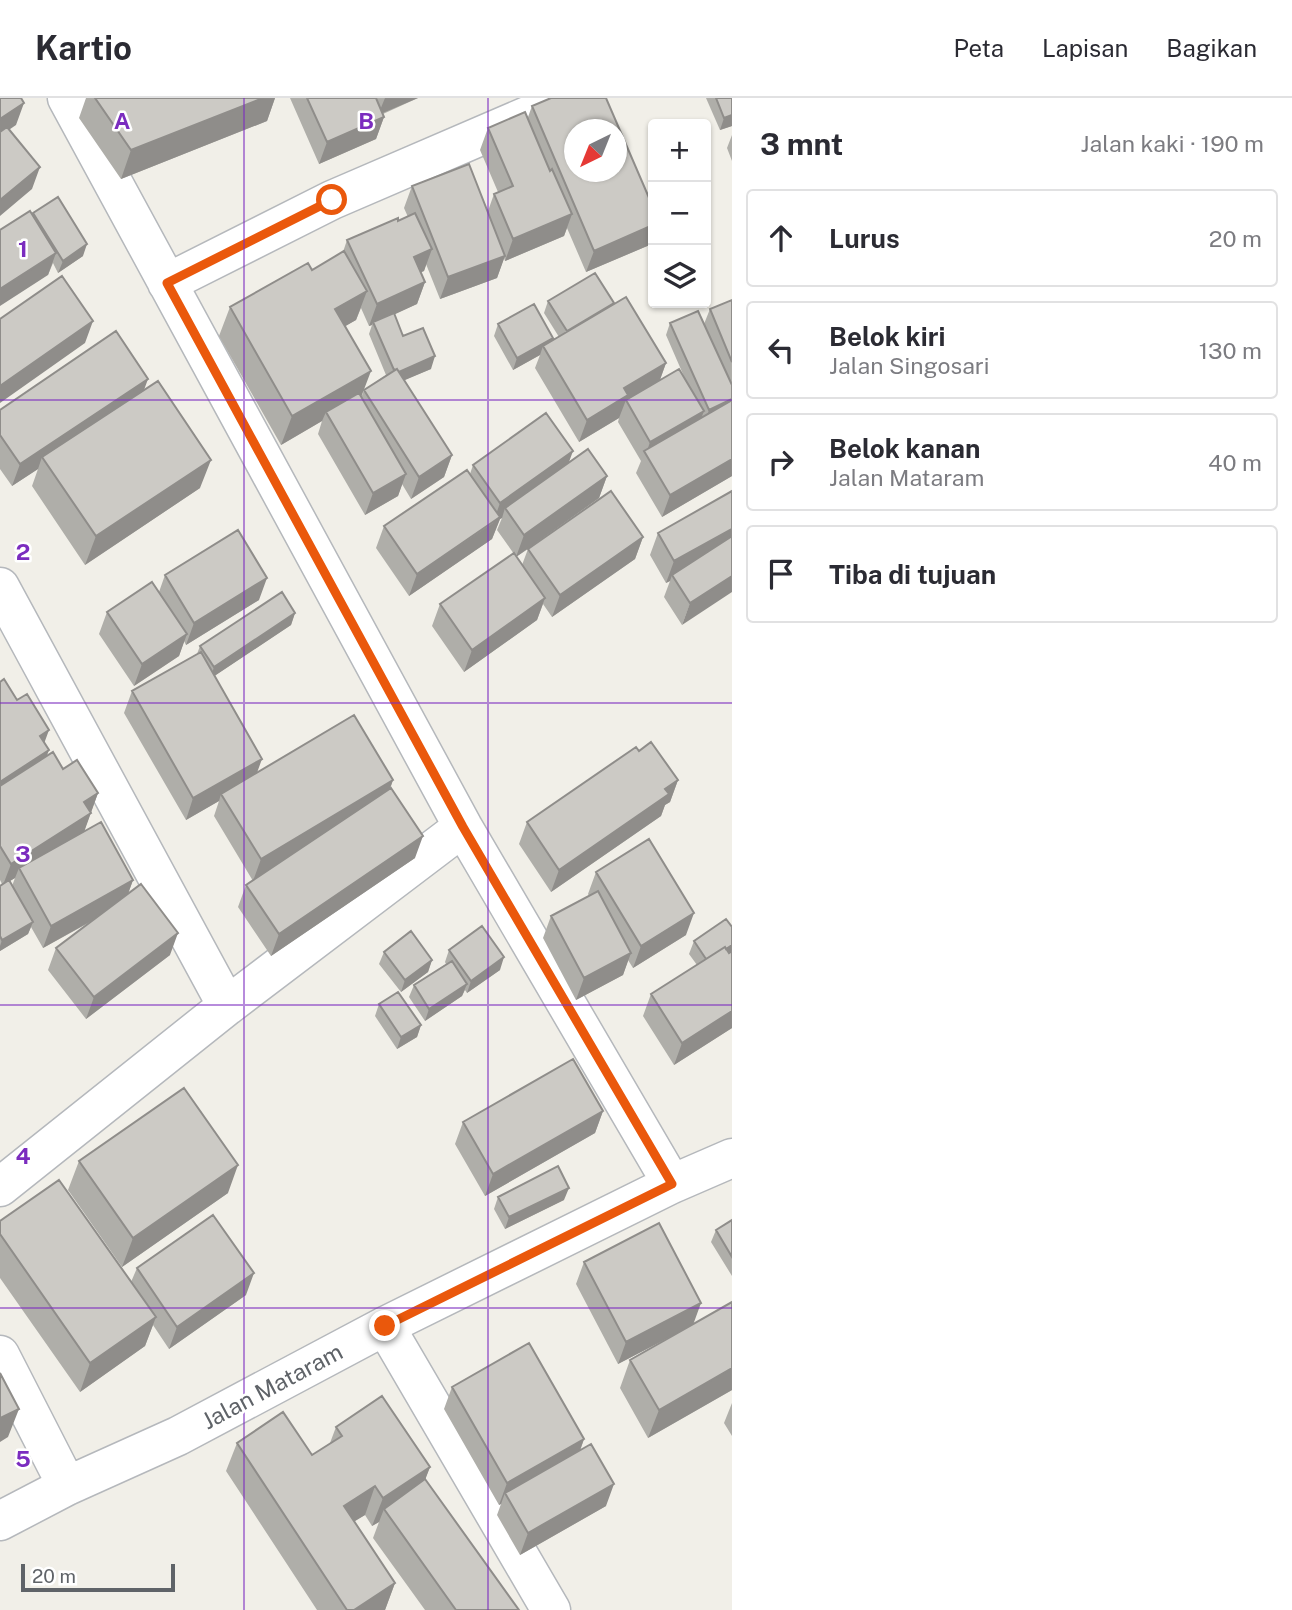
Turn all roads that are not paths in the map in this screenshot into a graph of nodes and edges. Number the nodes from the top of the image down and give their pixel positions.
1 (67, 98) edge
2 (569, 98) edge
3 (167, 283) junction
4 (0, 587) edge
5 (463, 827) junction
6 (227, 1006) junction
7 (732, 1158) edge
8 (672, 1184) junction
9 (0, 1187) edge
10 (385, 1326) junction
11 (0, 1355) edge
12 (67, 1486) junction
13 (0, 1521) edge
14 (551, 1610) edge

1 - 3 street
2 - 3 street
3 - 5 street
4 - 6 street
5 - 6 street
5 - 8 street
6 - 9 street
7 - 8 street, Jalan Mataram
8 - 10 street, Jalan Mataram
10 - 12 street, Jalan Mataram
10 - 14 street
11 - 12 street
12 - 13 street, Jalan Mataram

